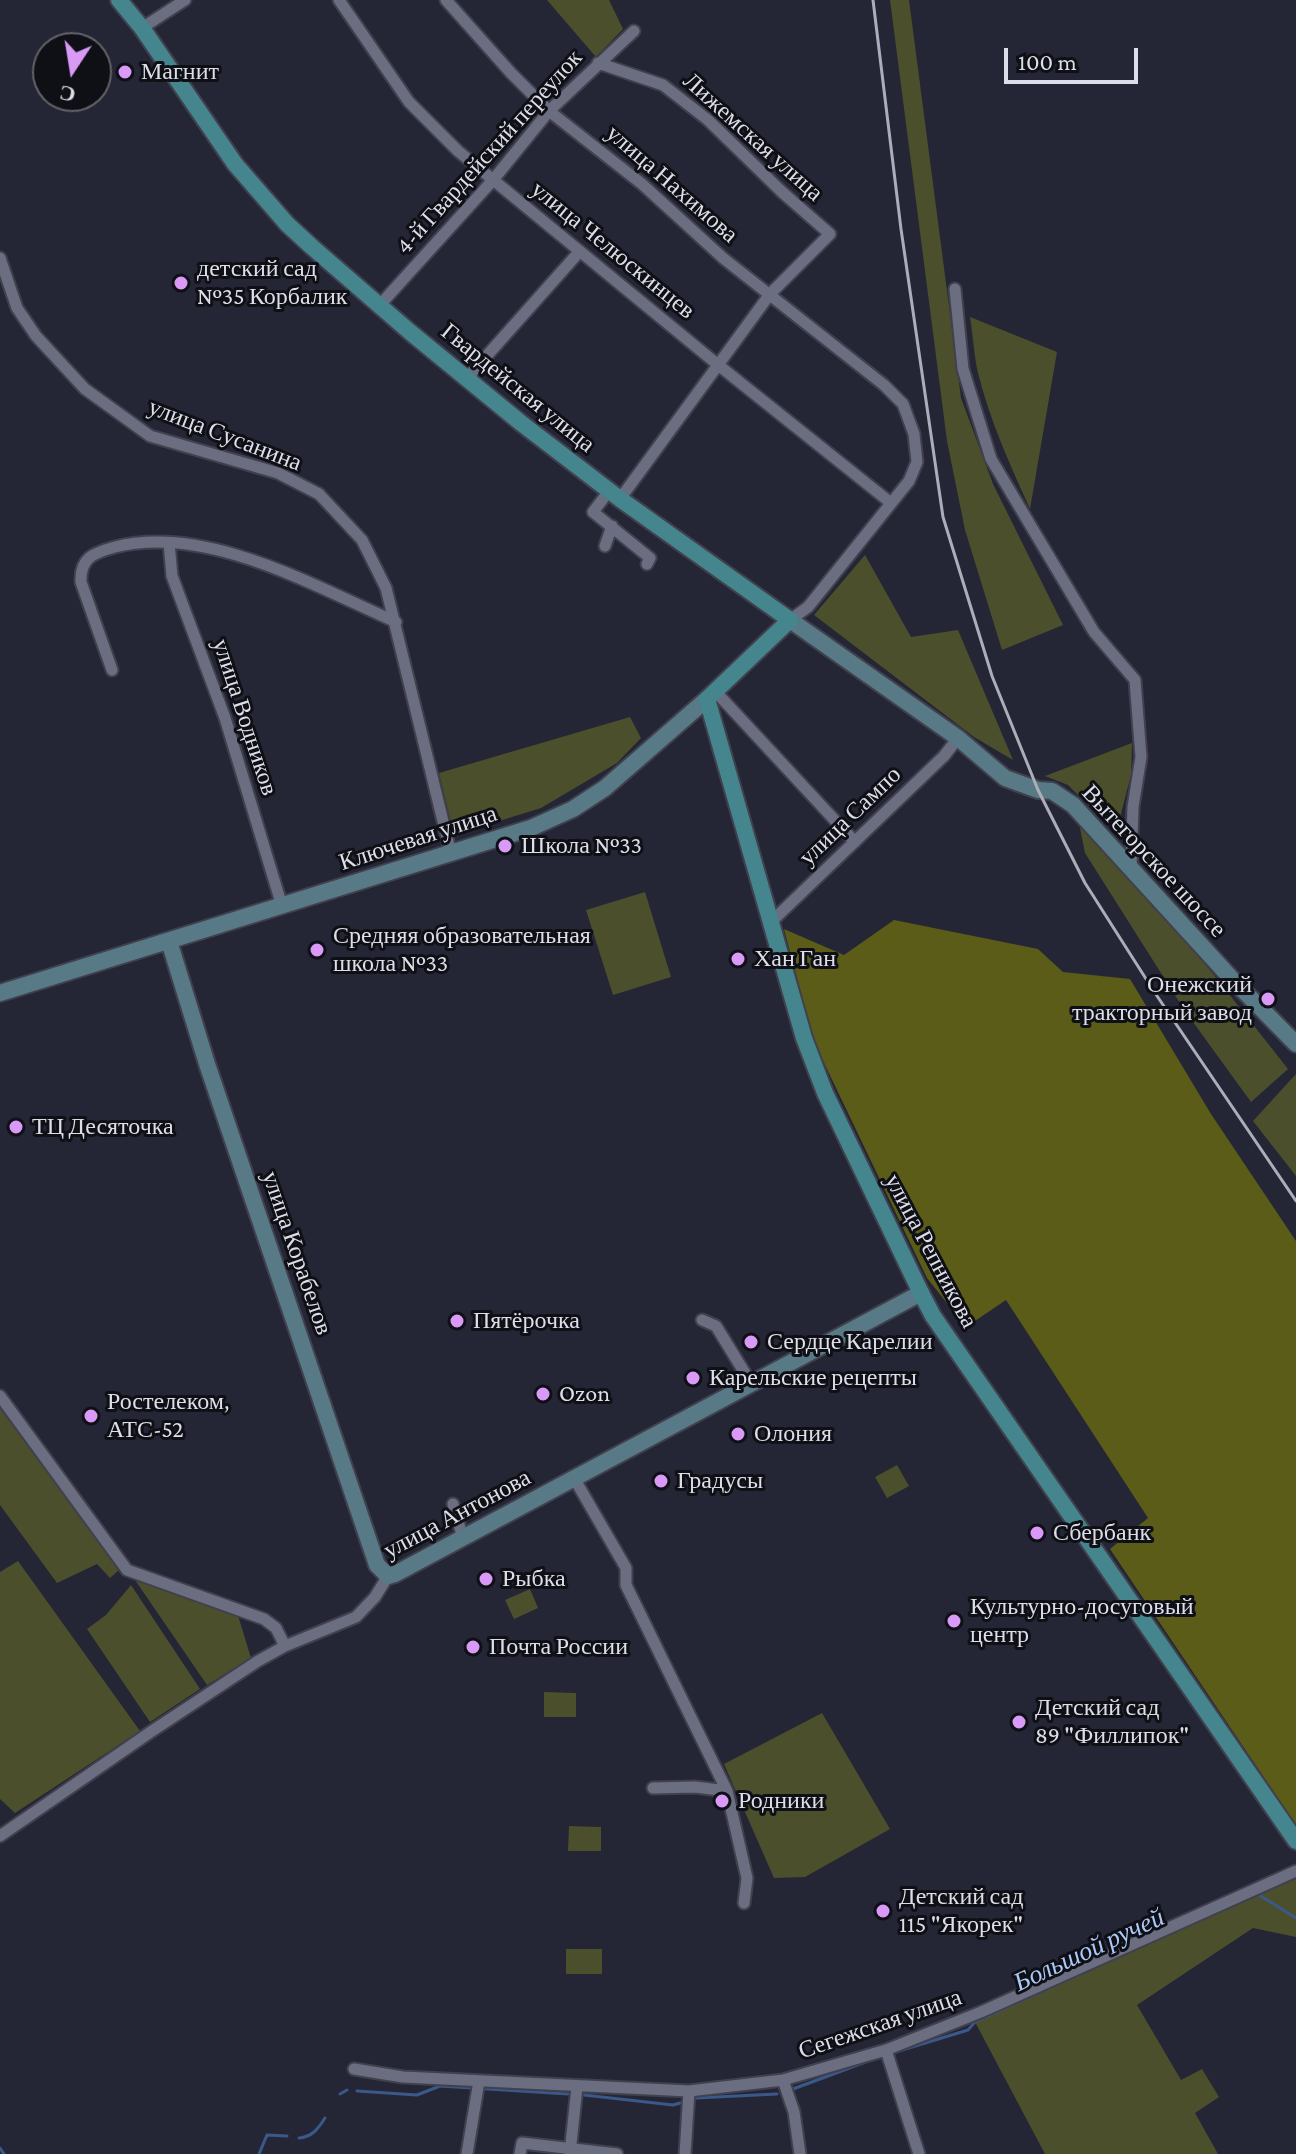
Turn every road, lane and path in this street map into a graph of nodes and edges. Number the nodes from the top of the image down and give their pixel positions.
1 (119, 0) edge
2 (185, 0) edge
3 (339, 0) edge
4 (446, 0) edge
5 (142, 28) junction
6 (634, 31) dead end
7 (598, 63) junction
8 (549, 111) junction
9 (493, 180) junction
10 (580, 251) junction
11 (0, 258) edge
12 (955, 289) dead end
13 (770, 294) junction
14 (379, 306) junction
15 (717, 364) junction
16 (467, 378) junction
17 (614, 495) junction
18 (891, 503) junction
19 (612, 526) junction
20 (169, 543) junction
21 (605, 546) dead end
22 (647, 564) dead end
23 (790, 620) junction
24 (396, 622) junction
25 (112, 670) dead end
26 (711, 695) junction
27 (958, 738) junction
28 (855, 842) junction
29 (451, 854) junction
30 (1131, 870) junction
31 (282, 906) junction
32 (771, 922) junction
33 (169, 941) junction
34 (0, 992) edge
35 (1296, 1044) edge
36 (921, 1293) junction
37 (702, 1320) dead end
38 (751, 1383) junction
39 (0, 1396) edge
40 (574, 1478) junction
41 (453, 1504) dead end
42 (463, 1538) junction
43 (388, 1576) junction
44 (285, 1646) junction
45 (653, 1788) dead end
46 (727, 1791) junction
47 (0, 1836) edge
48 (1296, 1841) edge
49 (1296, 1871) edge
50 (744, 1903) dead end
51 (886, 2050) junction
52 (354, 2069) dead end
53 (783, 2080) junction
54 (478, 2085) junction
55 (577, 2087) junction
56 (689, 2091) junction
57 (570, 2151) edge
58 (467, 2154) edge
59 (520, 2154) edge
60 (617, 2154) edge
61 (685, 2154) edge
62 (800, 2154) edge
63 (919, 2154) edge

1 - 5 main road, Гвардейская улица
2 - 5 street
3 - 9 street, улица Челюскинцев
4 - 8 street, улица Нахимова
5 - 14 main road, Гвардейская улица
6 - 7 street, 4-й Гвардейский переулок
7 - 8 street, 4-й Гвардейский переулок
7 - 13 street, Лижемская улица
8 - 9 street, 4-й Гвардейский переулок
8 - 13 street, улица Нахимова
9 - 10 street, улица Челюскинцев
9 - 14 street, 4-й Гвардейский переулок
10 - 15 street, улица Челюскинцев
10 - 16 street
11 - 24 street, улица Сусанина
12 - 30 street
13 - 15 street
13 - 18 street, улица Нахимова
14 - 16 main road, Гвардейская улица
15 - 17 street
15 - 18 street, улица Челюскинцев
16 - 17 main road, Гвардейская улица
17 - 19 street
17 - 23 main road, Гвардейская улица
18 - 23 street, улица Нахимова
19 - 21 street
19 - 22 street
20 - 24 street
20 - 25 street
20 - 31 street, улица Водников
23 - 26 main road, Ключевая улица
23 - 27 main road, Гвардейская улица
24 - 29 street, улица Сусанина
26 - 28 street
26 - 29 main road, Ключевая улица
26 - 32 main road, улица Репникова
27 - 28 street, улица Сампо
27 - 30 main road, Вытегорское шоссе
28 - 32 street, улица Сампо
29 - 31 main road, Ключевая улица
30 - 35 main road, Вытегорское шоссе
31 - 33 main road, Ключевая улица
32 - 36 main road, улица Репникова
33 - 34 main road, Ключевая улица
33 - 43 main road, улица Корабелов
36 - 38 main road, улица Антонова
36 - 48 main road, улица Репникова
37 - 38 street
38 - 40 main road, улица Антонова
39 - 44 street
40 - 42 main road, улица Антонова
40 - 46 street
41 - 42 street
42 - 43 main road, улица Антонова
43 - 44 street, улица Антонова
44 - 47 street, улица Антонова
45 - 46 street
46 - 50 street
49 - 51 street, Сегежская улица
51 - 53 street, Сегежская улица
51 - 63 street
52 - 54 street, Сегежская улица
53 - 56 street, Сегежская улица
53 - 62 street
54 - 55 street, Сегежская улица
54 - 58 street
55 - 56 street, Сегежская улица
55 - 57 street
56 - 61 street
57 - 59 street
57 - 60 street

